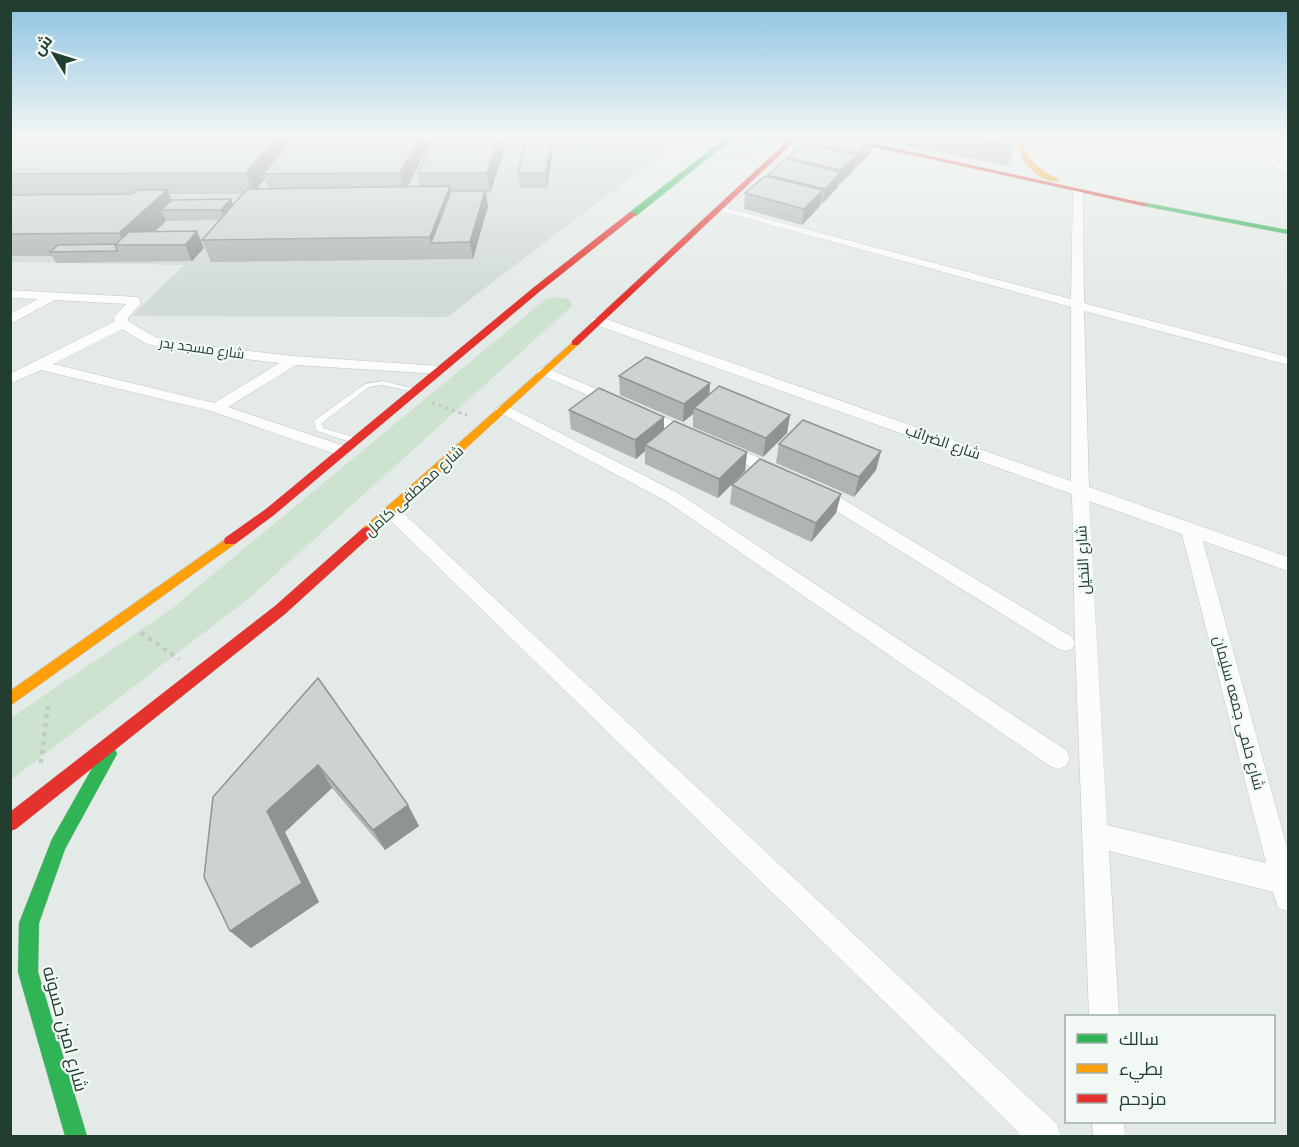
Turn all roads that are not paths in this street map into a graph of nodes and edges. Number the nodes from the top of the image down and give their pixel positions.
1 (665, 189) edge
2 (740, 189) edge
3 (1067, 189) edge
4 (1073, 189) edge
5 (1078, 191) junction
6 (718, 210) junction
7 (1288, 232) edge
8 (10, 294) edge
9 (54, 296) junction
10 (1076, 304) junction
11 (10, 320) edge
12 (598, 321) junction
13 (122, 323) junction
14 (293, 360) junction
15 (1288, 361) edge
16 (40, 365) junction
17 (439, 369) junction
18 (544, 371) junction
19 (10, 380) edge
20 (411, 393) junction
21 (216, 408) junction
22 (496, 415) junction
23 (354, 440) junction
24 (341, 451) junction
25 (1080, 490) junction
26 (392, 512) junction
27 (1190, 529) junction
28 (1288, 564) edge
29 (1065, 643) dead end
30 (10, 700) edge
31 (122, 735) junction
32 (1058, 758) dead end
33 (10, 823) edge
34 (1095, 835) junction
35 (1287, 887) edge
36 (29, 923) junction
37 (14, 926) dead end
38 (1104, 1015) edge
39 (76, 1137) edge
40 (1045, 1137) edge

1 - 17 main road
2 - 6 main road, شارع مصطفى كامل
3 - 5 main road
4 - 5 main road
5 - 7 main road
5 - 10 street, شارع النخيل
6 - 10 street
6 - 12 main road, شارع مصطفى كامل
8 - 9 street
9 - 11 street
9 - 13 street
10 - 15 street
10 - 25 street, شارع النخيل
12 - 18 main road, شارع مصطفى كامل
12 - 25 street, شارع الضرائب
13 - 14 street, شارع مسجد بدر
13 - 16 street
14 - 17 street, شارع مسجد بدر
14 - 21 street
16 - 19 street
16 - 21 street
17 - 20 main road
18 - 22 main road, شارع مصطفى كامل
18 - 29 street
20 - 23 main road
20 - 23 lane
21 - 24 street
22 - 26 main road, شارع مصطفى كامل
22 - 32 street
23 - 24 main road
24 - 30 main road
25 - 27 street, شارع الضرائب
25 - 34 street, شارع النخيل
26 - 31 main road, شارع مصطفى كامل
26 - 40 street
27 - 28 street, شارع الضرائب
27 - 35 street, شارع حلمى جمعه سليمان
31 - 33 main road, شارع مصطفى كامل
31 - 36 main road, شارع امين حسونه
34 - 35 street
34 - 38 street, شارع النخيل
36 - 37 main road
36 - 39 main road, شارع امين حسونه

